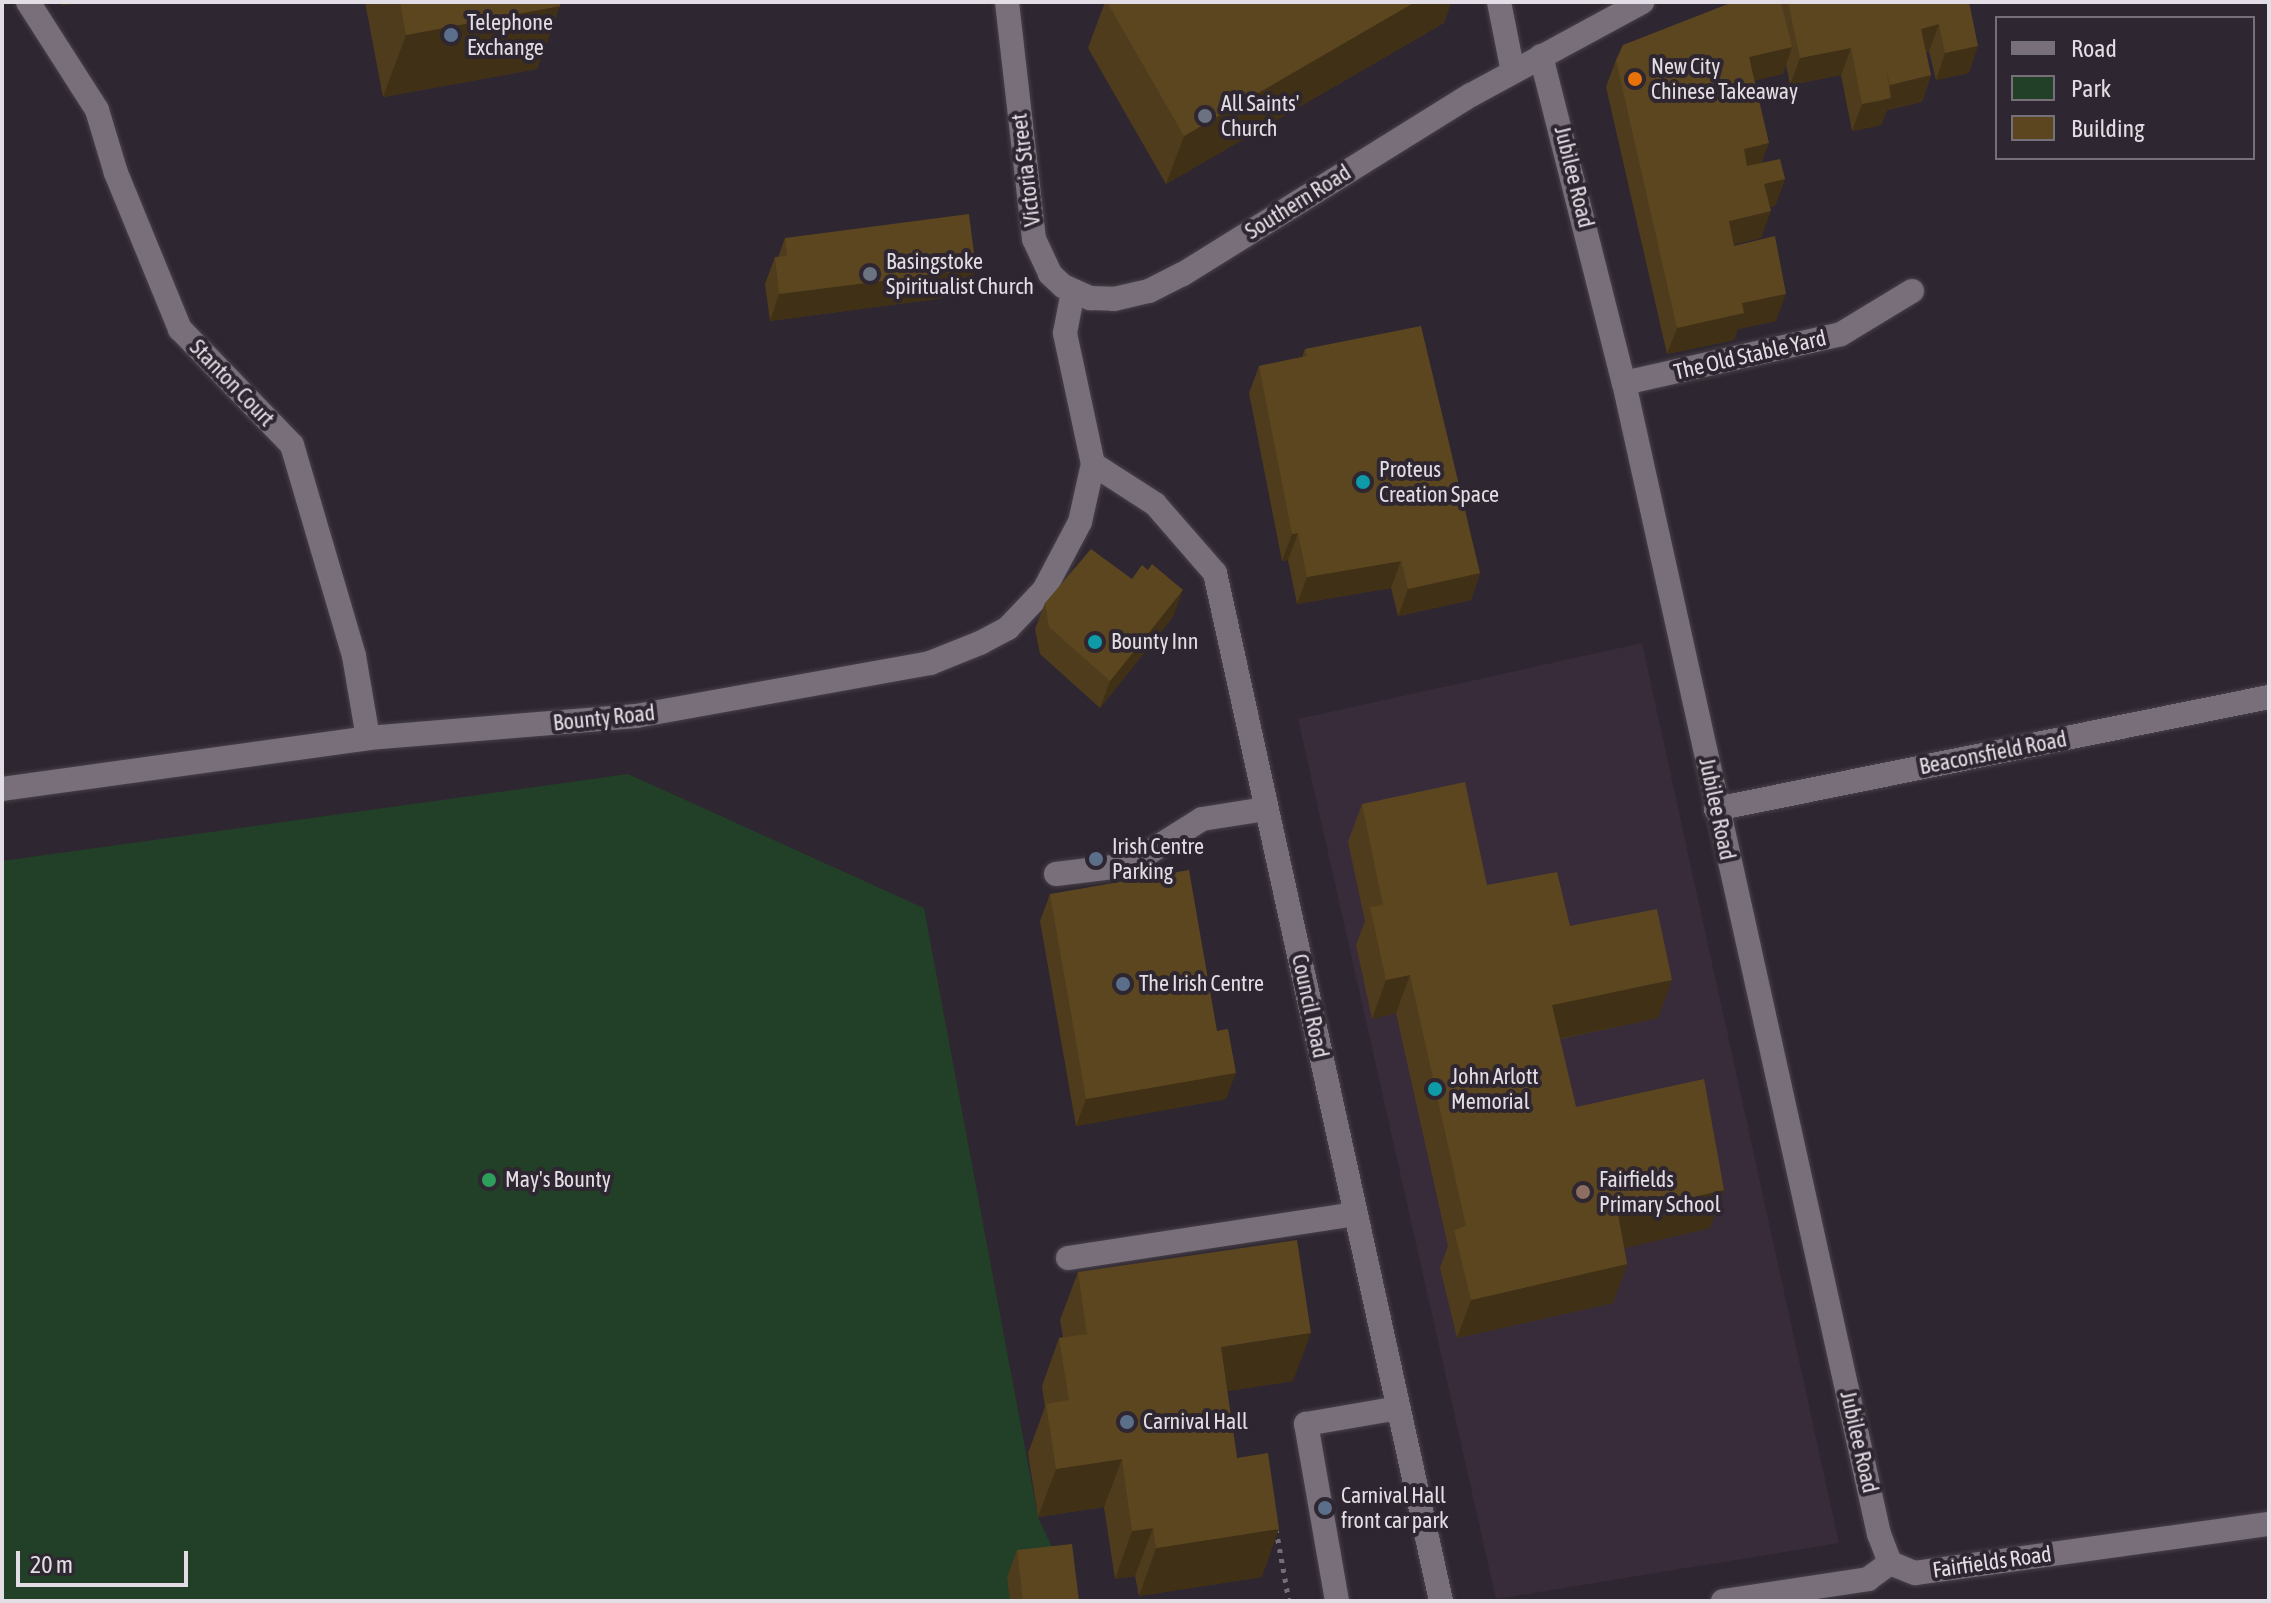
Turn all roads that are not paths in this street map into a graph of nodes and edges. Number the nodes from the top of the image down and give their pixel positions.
1 (28, 2) edge
2 (1007, 2) edge
3 (1499, 2) edge
4 (1642, 2) edge
5 (1541, 56) junction
6 (1513, 72) junction
7 (1073, 291) junction
8 (1912, 291) dead end
9 (1624, 383) junction
10 (1093, 464) junction
11 (2269, 697) edge
12 (368, 738) junction
13 (2, 789) edge
14 (1266, 809) junction
15 (1716, 809) junction
16 (1056, 874) dead end
17 (1356, 1214) junction
18 (1068, 1258) dead end
19 (1399, 1408) junction
20 (2269, 1524) edge
21 (1890, 1563) junction
22 (1337, 1601) edge
23 (1441, 1601) edge
24 (1723, 1601) edge

1 - 12 street, Stanton Court
2 - 7 street, Victoria Street
3 - 6 street
4 - 5 street, Southern Road
5 - 6 street, Southern Road
5 - 9 street, Jubilee Road
6 - 7 street, Southern Road
7 - 10 street
8 - 9 street, The Old Stable Yard
9 - 15 street, Jubilee Road
10 - 12 street, Bounty Road
10 - 14 street, Council Road
11 - 15 street, Beaconsfield Road
12 - 13 street, Bounty Road
14 - 16 street
14 - 17 street, Council Road
15 - 21 street, Jubilee Road
17 - 18 street
17 - 19 street, Council Road
19 - 22 street
19 - 23 street, Council Road
20 - 21 street, Fairfields Road
21 - 24 street

